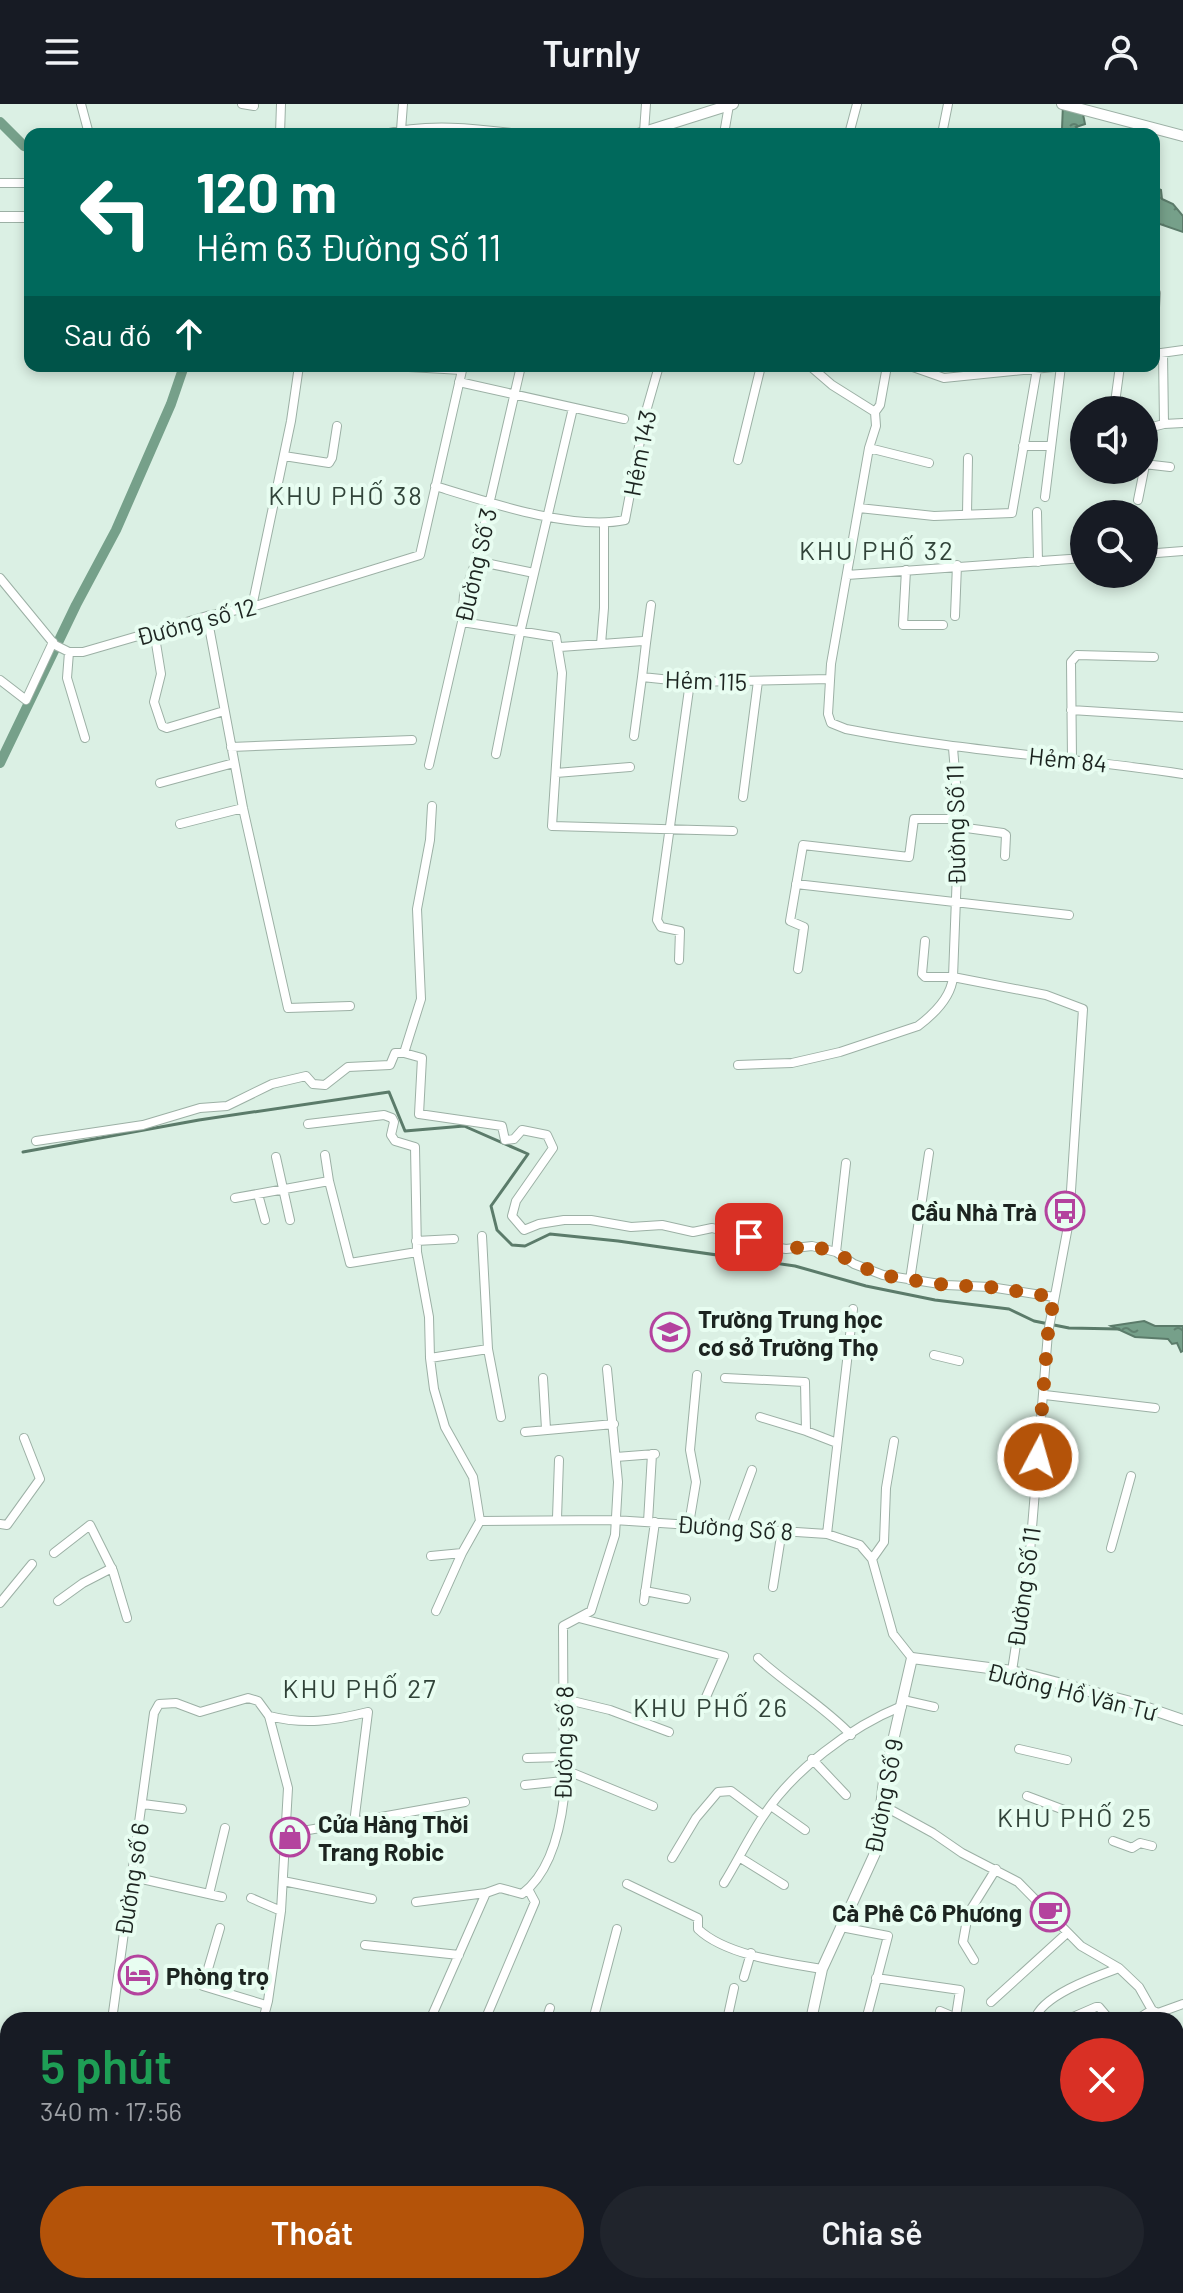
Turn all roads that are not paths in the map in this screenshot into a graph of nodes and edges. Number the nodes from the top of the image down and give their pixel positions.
1 (81, 104) edge
2 (242, 104) edge
3 (281, 104) edge
4 (403, 104) edge
5 (646, 104) edge
6 (857, 104) edge
7 (948, 104) edge
8 (1062, 104) edge
9 (731, 105) edge
10 (254, 106) dead end
11 (87, 128) edge
12 (280, 128) edge
13 (401, 128) edge
14 (642, 128) edge
15 (657, 128) edge
16 (725, 128) edge
17 (851, 128) edge
18 (943, 128) edge
19 (1154, 128) edge
20 (1160, 130) edge
21 (1183, 136) edge
22 (0, 183) edge
23 (24, 183) edge
24 (0, 217) edge
25 (24, 217) edge
26 (1183, 350) edge
27 (1160, 354) edge
28 (1160, 368) edge
29 (298, 372) edge
30 (461, 372) edge
31 (519, 372) edge
32 (657, 372) edge
33 (760, 372) edge
34 (817, 372) edge
35 (886, 372) edge
36 (927, 372) edge
37 (1006, 372) edge
38 (1036, 372) edge
39 (1061, 372) edge
40 (1119, 372) edge
41 (459, 382) junction
42 (513, 394) junction
43 (1116, 396) edge
44 (573, 408) junction
45 (875, 412) junction
46 (624, 419) dead end
47 (1183, 423) edge
48 (1164, 424) junction
49 (337, 426) dead end
50 (1158, 426) edge
51 (1023, 446) junction
52 (1051, 446) junction
53 (869, 448) junction
54 (284, 456) junction
55 (968, 458) dead end
56 (738, 460) dead end
57 (929, 463) dead end
58 (1158, 467) edge
59 (1170, 467) dead end
60 (1141, 484) edge
61 (435, 486) junction
62 (1045, 497) dead end
63 (1138, 500) dead end
64 (489, 503) junction
65 (859, 508) junction
66 (1037, 512) dead end
67 (967, 514) junction
68 (548, 515) junction
69 (604, 523) junction
70 (1183, 551) edge
71 (1158, 553) edge
72 (1070, 559) edge
73 (476, 561) junction
74 (1038, 562) junction
75 (957, 565) junction
76 (906, 570) junction
77 (534, 573) junction
78 (847, 575) junction
79 (0, 578) edge
80 (651, 605) dead end
81 (252, 607) junction
82 (207, 616) junction
83 (955, 616) dead end
84 (462, 622) junction
85 (943, 625) dead end
86 (154, 631) junction
87 (520, 633) junction
88 (54, 643) junction
89 (646, 643) junction
90 (601, 644) junction
91 (560, 647) junction
92 (69, 652) junction
93 (1154, 657) dead end
94 (642, 677) junction
95 (830, 679) junction
96 (0, 680) edge
97 (758, 681) junction
98 (690, 682) junction
99 (1071, 710) junction
100 (224, 711) junction
101 (1183, 717) edge
102 (634, 736) dead end
103 (85, 738) dead end
104 (412, 740) dead end
105 (231, 747) junction
106 (953, 748) junction
107 (496, 754) dead end
108 (1072, 759) junction
109 (234, 763) junction
110 (429, 765) dead end
111 (630, 767) dead end
112 (556, 773) junction
113 (1183, 774) edge
114 (160, 783) dead end
115 (743, 797) dead end
116 (432, 806) dead end
117 (243, 808) junction
118 (959, 823) junction
119 (180, 824) dead end
120 (671, 829) junction
121 (733, 831) dead end
122 (1005, 856) dead end
123 (796, 884) junction
124 (956, 903) junction
125 (1069, 915) dead end
126 (925, 941) dead end
127 (679, 960) dead end
128 (798, 969) dead end
129 (953, 977) junction
130 (350, 1006) dead end
131 (404, 1053) junction
132 (738, 1065) dead end
133 (308, 1124) dead end
134 (36, 1141) dead end
135 (929, 1153) dead end
136 (325, 1155) dead end
137 (276, 1157) dead end
138 (846, 1163) dead end
139 (329, 1181) junction
140 (284, 1189) junction
141 (258, 1194) junction
142 (235, 1198) dead end
143 (265, 1220) dead end
144 (290, 1220) dead end
145 (482, 1236) dead end
146 (454, 1239) dead end
147 (416, 1241) junction
148 (417, 1252) junction
149 (836, 1252) junction
150 (910, 1280) junction
151 (1054, 1298) junction
152 (853, 1309) dead end
153 (488, 1349) junction
154 (934, 1355) dead end
155 (430, 1358) junction
156 (959, 1361) dead end
157 (607, 1369) dead end
158 (697, 1375) dead end
159 (543, 1378) dead end
160 (725, 1378) dead end
161 (1045, 1395) junction
162 (1155, 1408) dead end
163 (501, 1417) dead end
164 (760, 1417) dead end
165 (614, 1424) junction
166 (546, 1429) junction
167 (806, 1431) junction
168 (525, 1432) dead end
169 (24, 1438) dead end
170 (894, 1441) dead end
171 (837, 1443) junction
172 (616, 1457) junction
173 (559, 1460) dead end
174 (752, 1470) dead end
175 (1131, 1476) dead end
176 (557, 1518) junction
177 (614, 1520) junction
178 (480, 1521) junction
179 (652, 1522) junction
180 (0, 1524) edge
181 (689, 1524) junction
182 (731, 1527) junction
183 (782, 1530) junction
184 (827, 1534) junction
185 (1111, 1548) dead end
186 (54, 1553) dead end
187 (462, 1553) junction
188 (431, 1556) dead end
189 (872, 1559) junction
190 (32, 1564) dead end
191 (112, 1568) junction
192 (773, 1587) dead end
193 (686, 1599) dead end
194 (58, 1601) dead end
195 (0, 1603) edge
196 (436, 1611) dead end
197 (127, 1618) dead end
198 (578, 1618) junction
199 (758, 1658) dead end
200 (912, 1658) junction
201 (1012, 1671) junction
202 (564, 1699) junction
203 (902, 1703) junction
204 (934, 1707) dead end
205 (699, 1713) dead end
206 (269, 1716) junction
207 (1183, 1720) edge
208 (669, 1732) dead end
209 (851, 1735) junction
210 (1019, 1749) dead end
211 (563, 1757) junction
212 (527, 1758) dead end
213 (812, 1759) junction
214 (1067, 1760) dead end
215 (563, 1769) junction
216 (563, 1781) junction
217 (525, 1785) dead end
218 (846, 1795) dead end
219 (1027, 1796) dead end
220 (465, 1802) dead end
221 (143, 1804) junction
222 (882, 1805) junction
223 (653, 1806) dead end
224 (771, 1806) junction
225 (182, 1809) dead end
226 (763, 1815) junction
227 (1080, 1816) dead end
228 (354, 1823) junction
229 (225, 1828) dead end
230 (805, 1830) dead end
231 (286, 1834) junction
232 (1113, 1841) dead end
233 (1152, 1846) dead end
234 (739, 1857) junction
235 (672, 1858) dead end
236 (996, 1869) junction
237 (133, 1877) junction
238 (283, 1881) junction
239 (724, 1883) dead end
240 (627, 1884) dead end
241 (784, 1885) dead end
242 (528, 1889) junction
243 (486, 1893) junction
244 (209, 1894) junction
245 (222, 1897) dead end
246 (251, 1898) dead end
247 (372, 1899) dead end
248 (416, 1902) dead end
249 (281, 1911) junction
250 (841, 1927) junction
251 (220, 1928) dead end
252 (617, 1929) dead end
253 (1067, 1933) junction
254 (365, 1945) dead end
255 (751, 1953) junction
256 (459, 1955) junction
257 (974, 1960) dead end
258 (1119, 1968) junction
259 (822, 1969) junction
260 (744, 1977) dead end
261 (876, 1978) junction
262 (734, 1988) dead end
263 (991, 2002) dead end
264 (1183, 2004) edge
265 (266, 2005) junction
266 (550, 2008) dead end
267 (113, 2012) edge
268 (265, 2012) edge
269 (434, 2012) edge
270 (488, 2012) edge
271 (549, 2012) edge
272 (595, 2012) edge
273 (729, 2012) edge
274 (813, 2012) edge
275 (868, 2012) edge
276 (958, 2012) edge
277 (1038, 2012) edge
278 (1084, 2012) edge
279 (1104, 2012) edge
280 (1156, 2012) edge
281 (1162, 2012) edge

1 - 11 street
2 - 10 street
3 - 12 street
4 - 13 street
5 - 14 street
6 - 17 street
7 - 18 street
8 - 19 street
9 - 15 street
9 - 16 street
20 - 21 street
22 - 23 street
24 - 25 street
26 - 27 street
28 - 48 street
29 - 54 street
30 - 41 street
31 - 42 street, Đường Số 3
32 - 69 street, Hẻm 143
33 - 56 street
34 - 45 street
35 - 45 street, Đường Số 11
36 - 37 street
38 - 51 street
39 - 52 street
40 - 43 street
41 - 42 street
41 - 61 street
42 - 44 street
42 - 64 street, Đường Số 3
44 - 46 street
44 - 68 street
45 - 53 street, Đường Số 11
47 - 48 street
48 - 50 street
49 - 54 street
51 - 52 street
51 - 67 street
52 - 62 street
53 - 57 street
53 - 65 street, Đường Số 11
54 - 81 street
55 - 67 street
58 - 59 street
60 - 63 street
61 - 64 street
61 - 81 street, Đường số 12
64 - 68 street
64 - 73 street, Đường Số 3
65 - 67 street
65 - 78 street, Đường Số 11
66 - 74 street
68 - 69 street
68 - 77 street
69 - 90 street
70 - 71 street
72 - 74 street
73 - 77 street
73 - 84 street, Đường Số 3
74 - 75 street
75 - 76 street
75 - 83 street
76 - 78 street
76 - 85 street
77 - 87 street
78 - 95 street, Đường Số 11
79 - 88 street
80 - 89 street
81 - 82 street, Đường số 12
82 - 86 street, Đường số 12
82 - 100 street
84 - 87 street
84 - 110 street, Đường Số 3
86 - 92 street, Đường số 12
86 - 100 street
87 - 91 street
87 - 107 street
88 - 92 street
88 - 96 street
89 - 90 street
89 - 94 street
90 - 91 street
91 - 112 street
92 - 103 street
93 - 99 street
94 - 98 street, Hẻm 115
94 - 102 street, Hẻm 115
95 - 97 street, Hẻm 115
95 - 106 street, Đường Số 11
97 - 98 street, Hẻm 115
97 - 115 street
98 - 120 street
99 - 101 street
99 - 108 street
100 - 105 street
104 - 105 street
105 - 109 street
106 - 108 street, Hẻm 84
106 - 118 street, Đường Số 11
108 - 113 street, Hẻm 84
109 - 114 street
109 - 117 street
111 - 112 street
112 - 120 street
116 - 131 street
117 - 119 street
117 - 130 street
118 - 122 street
118 - 123 street
118 - 124 street, Đường Số 11
120 - 121 street
120 - 127 street
123 - 124 street
123 - 128 street
124 - 125 street
124 - 129 street, Đường Số 11
126 - 129 street
129 - 132 street
129 - 151 street, Đường Số 11
131 - 134 street
131 - 149 street
133 - 147 street
135 - 150 street
136 - 139 street
137 - 140 street
138 - 149 street
139 - 140 street
139 - 148 street
140 - 141 street
140 - 144 street
141 - 142 street
141 - 143 street
145 - 153 street
146 - 147 street
147 - 148 street
148 - 155 street
149 - 150 street
150 - 151 street
151 - 161 street, Đường Số 11
152 - 171 street
153 - 155 street
153 - 163 street
154 - 156 street
155 - 178 street
157 - 165 street, Đường số 8
158 - 181 street
159 - 166 street
160 - 167 street
161 - 162 street
161 - 201 street, Đường Số 11
164 - 167 street
165 - 166 street
165 - 172 street, Đường số 8
166 - 168 street
167 - 171 street
169 - 180 street
170 - 189 street
171 - 184 street
172 - 177 street, Đường số 8
172 - 179 street
173 - 176 street
174 - 182 street
175 - 185 street
176 - 177 street, Đường Số 8
176 - 178 street, Đường Số 8
177 - 179 street, Đường Số 8
177 - 198 street, Đường số 8
178 - 187 street
179 - 181 street, Đường Số 8
179 - 193 street
181 - 182 street, Đường Số 8
182 - 183 street, Đường Số 8
183 - 184 street, Đường Số 8
183 - 192 street
184 - 189 street, Đường Số 8
186 - 191 street
187 - 188 street
187 - 196 street
189 - 200 street
190 - 195 street
191 - 194 street
191 - 197 street
198 - 202 street, Đường số 8
198 - 205 street
199 - 209 street
200 - 201 street, Đường Hồ Văn Tư
200 - 203 street, Đường Số 9
201 - 207 street, Đường Hồ Văn Tư
202 - 208 street
202 - 211 street, Đường số 8
203 - 204 street
203 - 209 street
203 - 222 street, Đường Số 9
206 - 221 street, Đường số 6
206 - 228 street
206 - 231 street
209 - 213 street
210 - 214 street
211 - 212 street
211 - 215 street, Đường số 8
213 - 218 street
213 - 224 street
215 - 216 street, Đường số 8
215 - 223 street
216 - 217 street
216 - 242 street, Đường số 8
219 - 227 street
220 - 228 street
221 - 225 street
221 - 237 street, Đường số 6
222 - 236 street
222 - 250 street, Đường Số 9
224 - 226 street
224 - 230 street
226 - 234 street
226 - 235 street
228 - 231 street
229 - 244 street
231 - 238 street
232 - 233 street
234 - 239 street
234 - 241 street
236 - 253 street
236 - 257 street
237 - 244 street
237 - 267 street, Đường số 6
238 - 247 street
238 - 249 street
240 - 255 street
242 - 243 street
242 - 270 street
243 - 248 street
243 - 256 street
244 - 245 street
246 - 249 street
249 - 265 street
250 - 259 street, Đường Số 9
250 - 261 street
251 - 265 street
252 - 272 street
253 - 258 street
253 - 263 street
254 - 256 street
255 - 259 street
255 - 260 street
256 - 269 street
258 - 277 street
258 - 280 street
259 - 274 street, Đường Số 9
261 - 275 street
261 - 276 street
262 - 273 street
264 - 281 street
265 - 268 street
266 - 271 street
278 - 279 street

